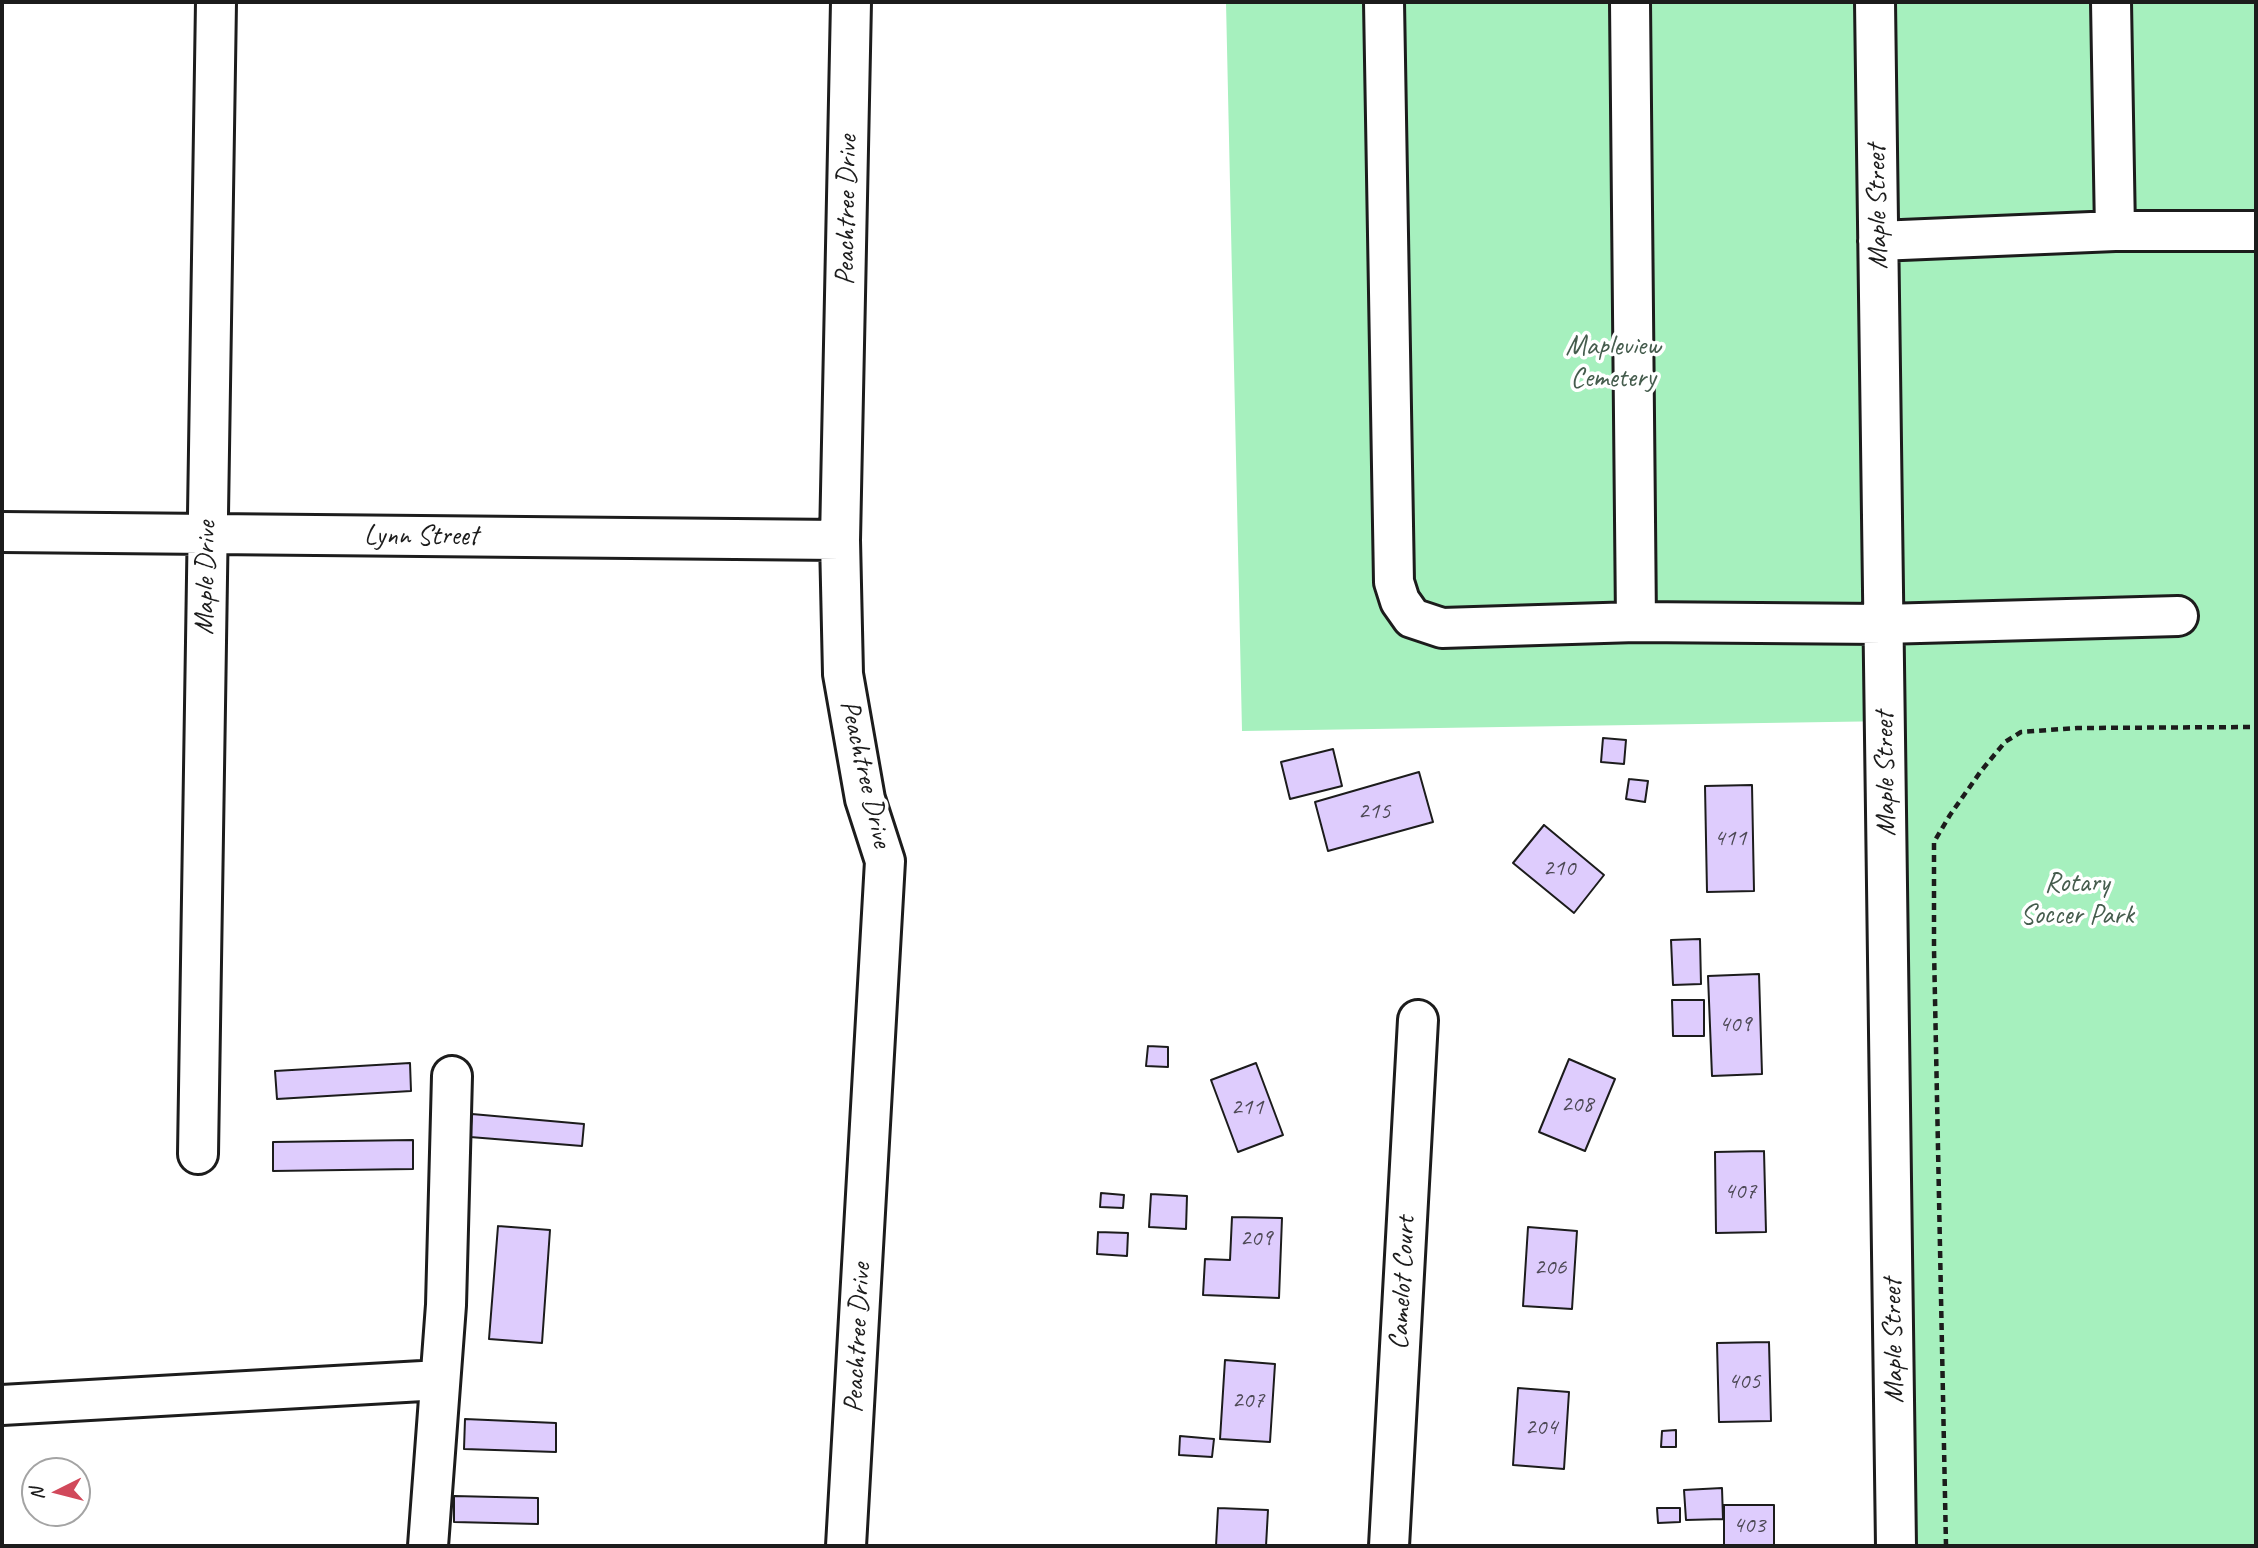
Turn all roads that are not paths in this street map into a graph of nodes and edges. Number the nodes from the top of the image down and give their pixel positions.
1 (216, 2) edge
2 (851, 2) edge
3 (1384, 2) edge
4 (1630, 2) edge
5 (1875, 2) edge
6 (2111, 2) edge
7 (2115, 231) junction
8 (2256, 231) edge
9 (1878, 241) junction
10 (2, 532) edge
11 (207, 535) junction
12 (840, 540) junction
13 (2178, 617) dead end
14 (1636, 622) junction
15 (1883, 624) junction
16 (1418, 1020) dead end
17 (453, 1076) dead end
18 (198, 1154) dead end
19 (440, 1380) junction
20 (2, 1405) edge
21 (428, 1546) edge
22 (846, 1546) edge
23 (1388, 1546) edge
24 (1896, 1546) edge

1 - 11 street, Maple Drive
2 - 12 street, Peachtree Drive
3 - 14 street
4 - 14 street
5 - 9 street, Maple Street
6 - 7 street
7 - 8 street
7 - 9 street
9 - 15 street, Maple Street
10 - 11 street, Lynn Street
11 - 12 street, Lynn Street
11 - 18 street, Maple Drive
12 - 22 street, Peachtree Drive
13 - 15 street
14 - 15 street
15 - 24 street, Maple Street
16 - 23 street, Camelot Court
17 - 19 street
19 - 20 street
19 - 21 street

